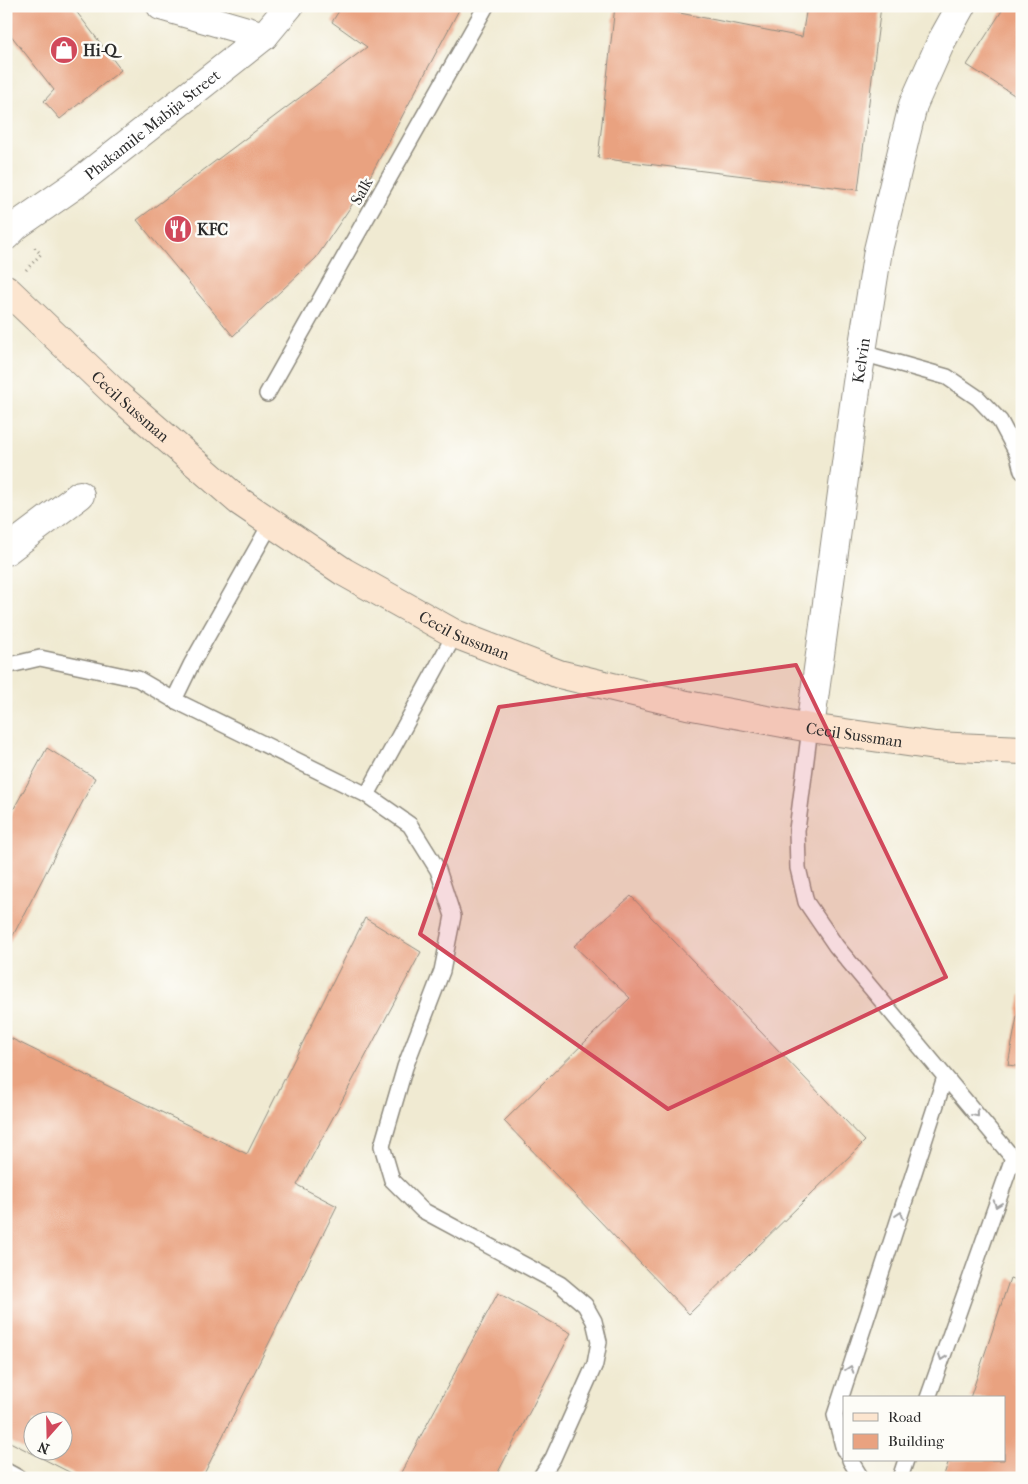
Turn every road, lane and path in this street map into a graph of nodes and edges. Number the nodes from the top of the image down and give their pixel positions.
1 (161, 6) edge
2 (289, 6) edge
3 (486, 6) edge
4 (961, 6) edge
5 (264, 36) junction
6 (6, 236) edge
7 (7, 291) edge
8 (862, 353) junction
9 (267, 394) dead end
10 (1022, 471) edge
11 (80, 495) dead end
12 (271, 523) junction
13 (6, 551) edge
14 (456, 634) junction
15 (6, 666) edge
16 (174, 700) junction
17 (810, 728) junction
18 (1022, 750) edge
19 (367, 795) junction
20 (945, 1076) junction
21 (1017, 1162) edge
22 (929, 1396) edge
23 (843, 1446) edge
24 (851, 1462) edge
25 (905, 1462) edge
26 (6, 1471) edge
27 (19, 1478) edge
28 (540, 1478) edge
29 (861, 1478) edge
30 (900, 1478) edge

1 - 5 street
2 - 5 street, Phakamile Mabija Street
3 - 9 lane, Salk
4 - 8 street, Kelvin
5 - 6 street, Phakamile Mabija Street
7 - 12 main road, Cecil Sussman
8 - 10 lane
8 - 17 street, Kelvin
11 - 13 street
12 - 14 main road, Cecil Sussman
12 - 16 lane
14 - 17 main road, Cecil Sussman
14 - 19 lane
15 - 16 lane
16 - 19 lane
17 - 18 main road, Cecil Sussman
17 - 20 lane
19 - 28 lane
20 -> 21 lane
23 -> 20 lane
21 -> 22 lane
24 - 29 lane
25 - 30 lane
26 - 27 lane

